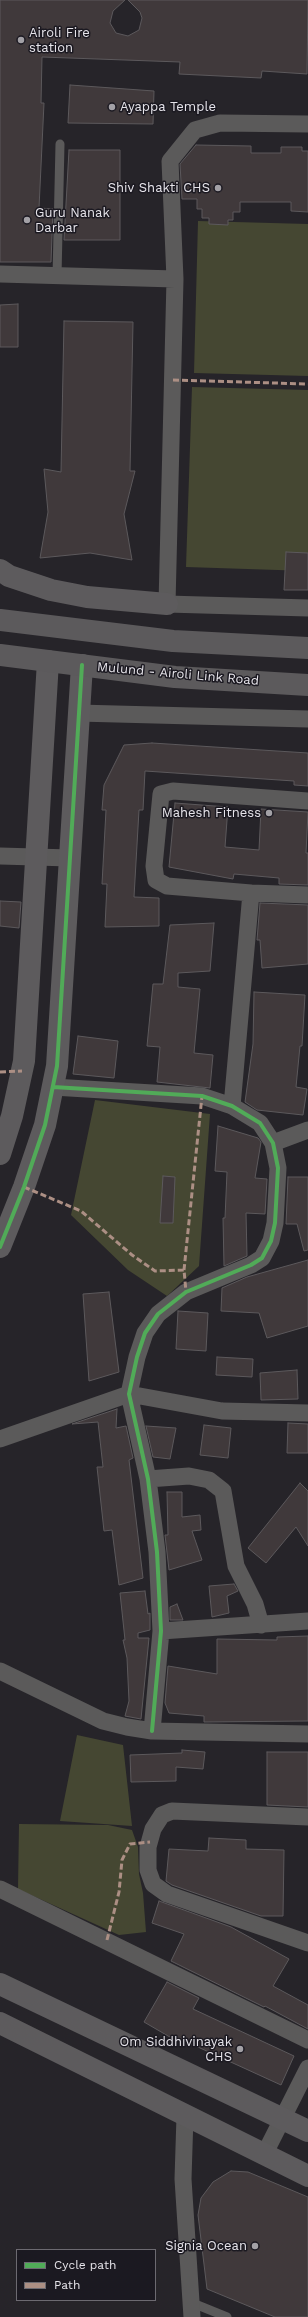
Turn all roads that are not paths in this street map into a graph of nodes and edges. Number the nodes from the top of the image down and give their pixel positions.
1 (308, 124) edge
2 (60, 144) dead end
3 (0, 274) edge
4 (57, 276) junction
5 (175, 279) junction
6 (0, 570) edge
7 (167, 604) junction
8 (308, 608) edge
9 (0, 620) edge
10 (308, 648) edge
11 (0, 655) edge
12 (48, 661) junction
13 (82, 665) junction
14 (308, 685) edge
15 (78, 713) junction
16 (308, 719) edge
17 (308, 801) edge
18 (0, 856) edge
19 (36, 856) junction
20 (70, 858) junction
21 (251, 893) junction
22 (308, 896) edge
23 (52, 1087) junction
24 (232, 1106) junction
25 (308, 1130) edge
26 (273, 1143) junction
27 (0, 1154) edge
28 (0, 1247) edge
29 (130, 1394) junction
30 (308, 1413) edge
31 (0, 1439) edge
32 (148, 1479) junction
33 (308, 1621) edge
34 (261, 1625) junction
35 (161, 1631) junction
36 (0, 1671) edge
37 (152, 1731) junction
38 (308, 1734) edge
39 (308, 1817) edge
40 (0, 1889) edge
41 (308, 1943) edge
42 (0, 1984) edge
43 (0, 2023) edge
44 (308, 2040) edge
45 (308, 2068) edge
46 (185, 2116) junction
47 (283, 2119) junction
48 (308, 2131) edge
49 (264, 2155) junction
50 (308, 2176) edge
51 (191, 2310) edge
52 (227, 2317) edge

1 - 5 street
2 - 4 lane
3 - 4 street
4 - 5 street
5 - 7 street
6 - 7 street
7 - 8 street
9 - 10 main road
11 - 12 main road, Mulund - Airoli Link Road
12 - 13 main road, Mulund - Airoli Link Road
12 - 19 street
13 - 14 main road, Mulund - Airoli Link Road
13 - 15 street
15 - 16 street
15 - 20 street
17 - 21 street
18 - 19 street
19 - 20 street
19 - 27 street
20 - 23 street
21 - 22 street
21 - 24 street
23 - 24 street
23 - 28 street
24 - 26 street
25 - 26 street
26 - 29 street
29 - 30 street
29 - 31 street
29 - 32 street
32 - 34 street
32 - 35 street
33 - 34 street
34 - 35 street
35 - 37 street
36 - 37 street
37 - 38 street
39 - 41 street
40 - 44 street
42 - 47 street
43 - 46 street
45 - 47 street
46 - 49 street
46 - 51 street
47 - 48 street
47 - 49 street
49 - 50 street
51 - 52 lane

